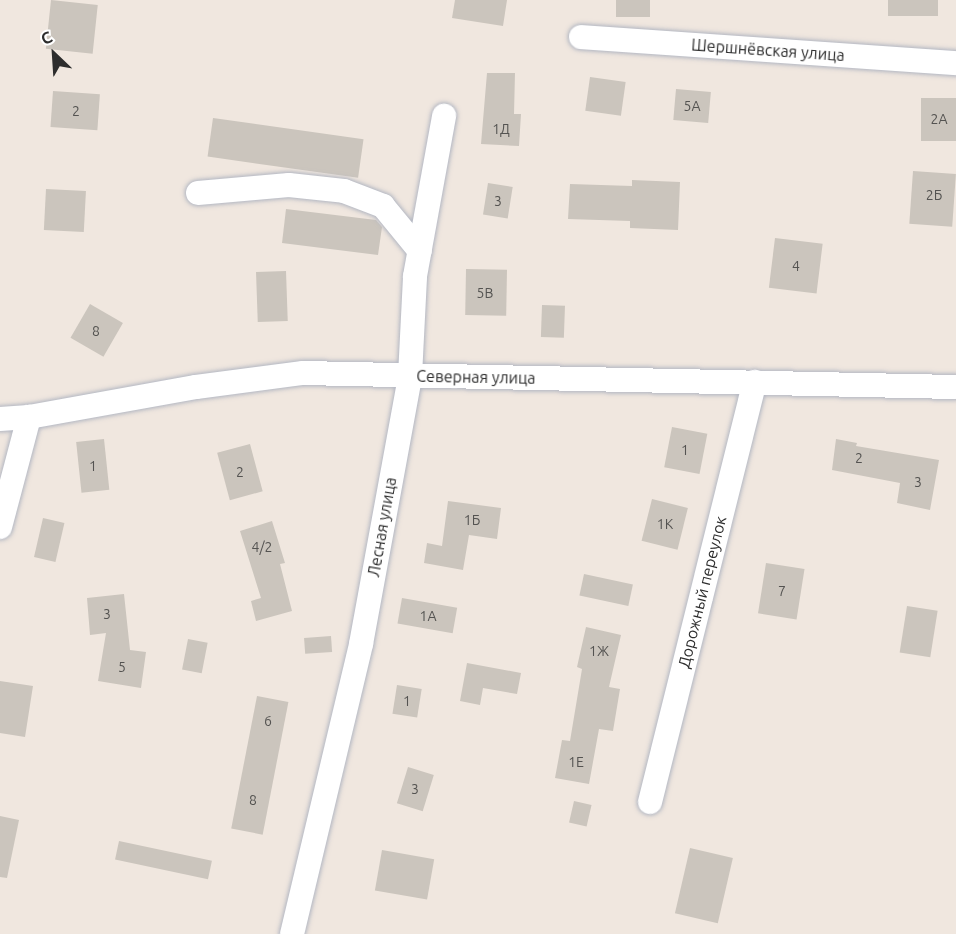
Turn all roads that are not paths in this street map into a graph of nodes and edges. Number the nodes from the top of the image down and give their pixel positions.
1 (581, 37) dead end
2 (956, 63) edge
3 (444, 116) dead end
4 (198, 194) dead end
5 (420, 251) junction
6 (410, 376) junction
7 (755, 382) junction
8 (953, 383) edge
9 (29, 417) junction
10 (0, 419) edge
11 (0, 526) edge
12 (650, 802) dead end
13 (292, 934) edge

1 - 2 street, Шершнёвская улица
3 - 5 street, Лесная улица
4 - 5 street
5 - 6 street, Лесная улица
6 - 7 street, Северная улица
6 - 9 street, Северная улица
6 - 13 street, Лесная улица
7 - 8 street, Северная улица
7 - 12 street, Дорожный переулок
9 - 10 street, Северная улица
9 - 11 street

